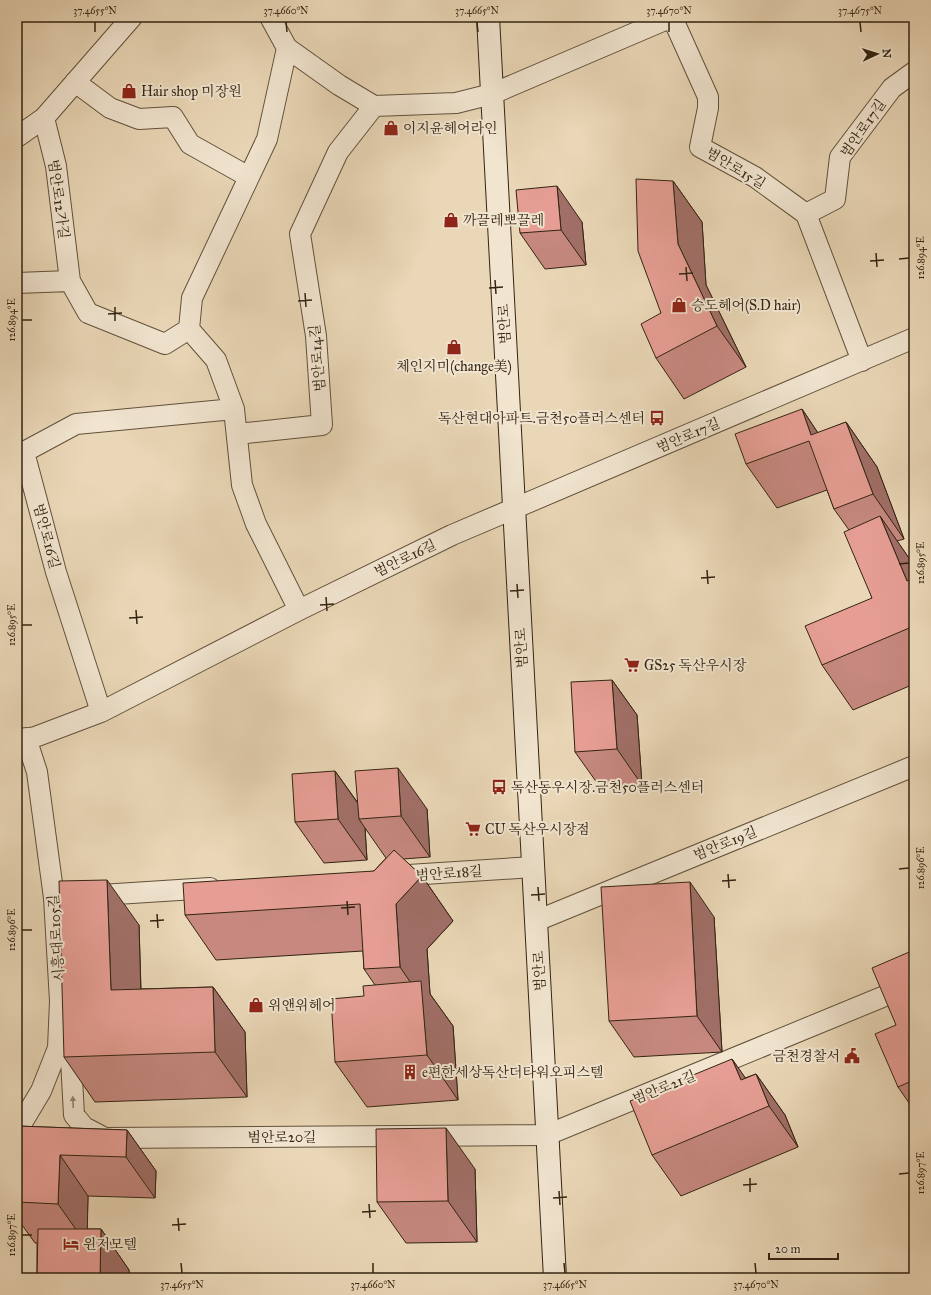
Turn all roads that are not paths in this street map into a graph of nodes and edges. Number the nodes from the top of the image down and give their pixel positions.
1 (132, 17) edge
2 (270, 17) edge
3 (488, 17) edge
4 (672, 17) edge
5 (287, 48) junction
6 (914, 72) edge
7 (76, 82) junction
8 (492, 94) junction
9 (374, 106) junction
10 (44, 118) junction
11 (17, 137) edge
12 (249, 177) junction
13 (806, 214) junction
14 (70, 282) junction
15 (17, 283) edge
16 (189, 329) junction
17 (914, 338) edge
18 (862, 361) junction
19 (234, 409) junction
20 (237, 434) junction
21 (514, 510) junction
22 (299, 610) junction
23 (101, 712) junction
24 (22, 740) edge
25 (914, 766) edge
26 (533, 867) junction
27 (373, 878) edge
28 (230, 887) edge
29 (54, 898) junction
30 (536, 921) junction
31 (914, 984) edge
32 (60, 1001) junction
33 (547, 1135) junction
34 (22, 1136) edge
35 (68, 1138) edge
36 (105, 1138) junction
37 (555, 1278) edge

1 - 7 street
2 - 5 street
3 - 8 main road, 범안로
4 - 8 street, 범안로15길
4 - 13 street, 범안로15길
5 - 9 street
5 - 12 street
6 - 13 street, 범안로17길
7 - 10 street
7 - 12 street
8 - 9 street
8 - 21 main road, 범안로
9 - 20 street, 범안로14길
10 - 11 street
10 - 14 street, 범안로12가길
12 - 16 street
13 - 18 street
14 - 15 street
14 - 16 street, 범안로12가길
16 - 19 street
17 - 18 street, 범안로17길
18 - 21 street, 범안로17길
19 - 20 street
19 - 23 street, 범안로16길
20 - 22 street
21 - 22 street, 범안로16길
21 - 26 main road, 범안로
22 - 23 street, 범안로16길
23 - 24 street, 범안로16길
24 - 29 street, 시흥대로105길
25 - 30 street, 범안로19길
26 - 27 street, 범안로18길
26 - 30 main road, 범안로
28 - 29 street
29 - 32 street, 시흥대로105길
30 - 33 main road, 범안로
31 - 33 street, 범안로21길
32 - 34 street, 시흥대로105길
36 -> 32 street
33 - 36 street, 범안로20길
33 - 37 main road, 범안로
35 - 36 street, 범안로20길

